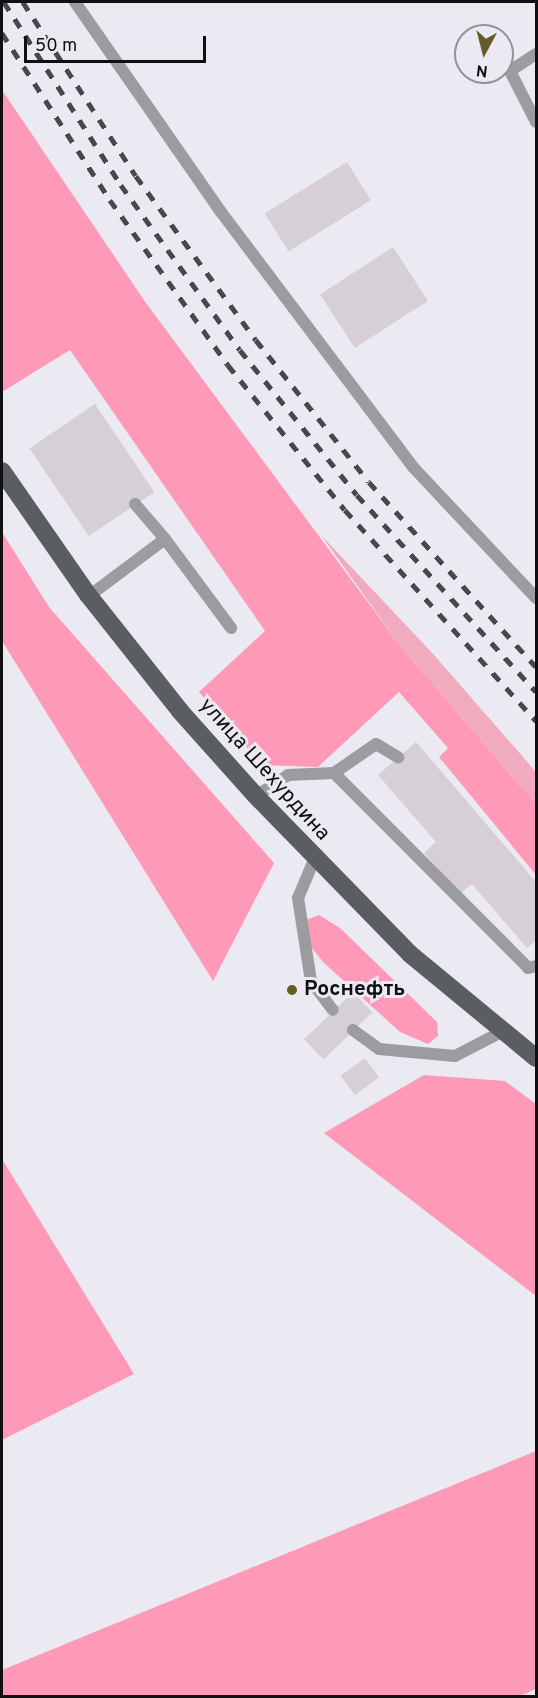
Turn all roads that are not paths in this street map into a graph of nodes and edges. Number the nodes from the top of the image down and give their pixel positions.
1 (75, 2) edge
2 (537, 54) edge
3 (537, 122) edge
4 (2, 471) edge
5 (135, 504) dead end
6 (165, 539) junction
7 (89, 596) junction
8 (537, 598) edge
9 (231, 628) dead end
10 (398, 757) dead end
11 (334, 773) junction
12 (256, 796) junction
13 (315, 860) junction
14 (537, 966) edge
15 (333, 1010) dead end
16 (353, 1030) dead end
17 (503, 1031) junction
18 (537, 1058) edge

1 - 8 lane
2 - 3 lane
4 - 7 main road, улица Шехурдина
5 - 6 lane
6 - 7 lane
6 - 9 lane
7 - 12 main road, улица Шехурдина
10 - 11 lane
11 - 12 lane
11 - 14 lane
12 - 13 main road, улица Шехурдина
13 - 15 lane
13 - 17 main road, улица Шехурдина
16 - 17 lane
17 - 18 main road, улица Шехурдина

